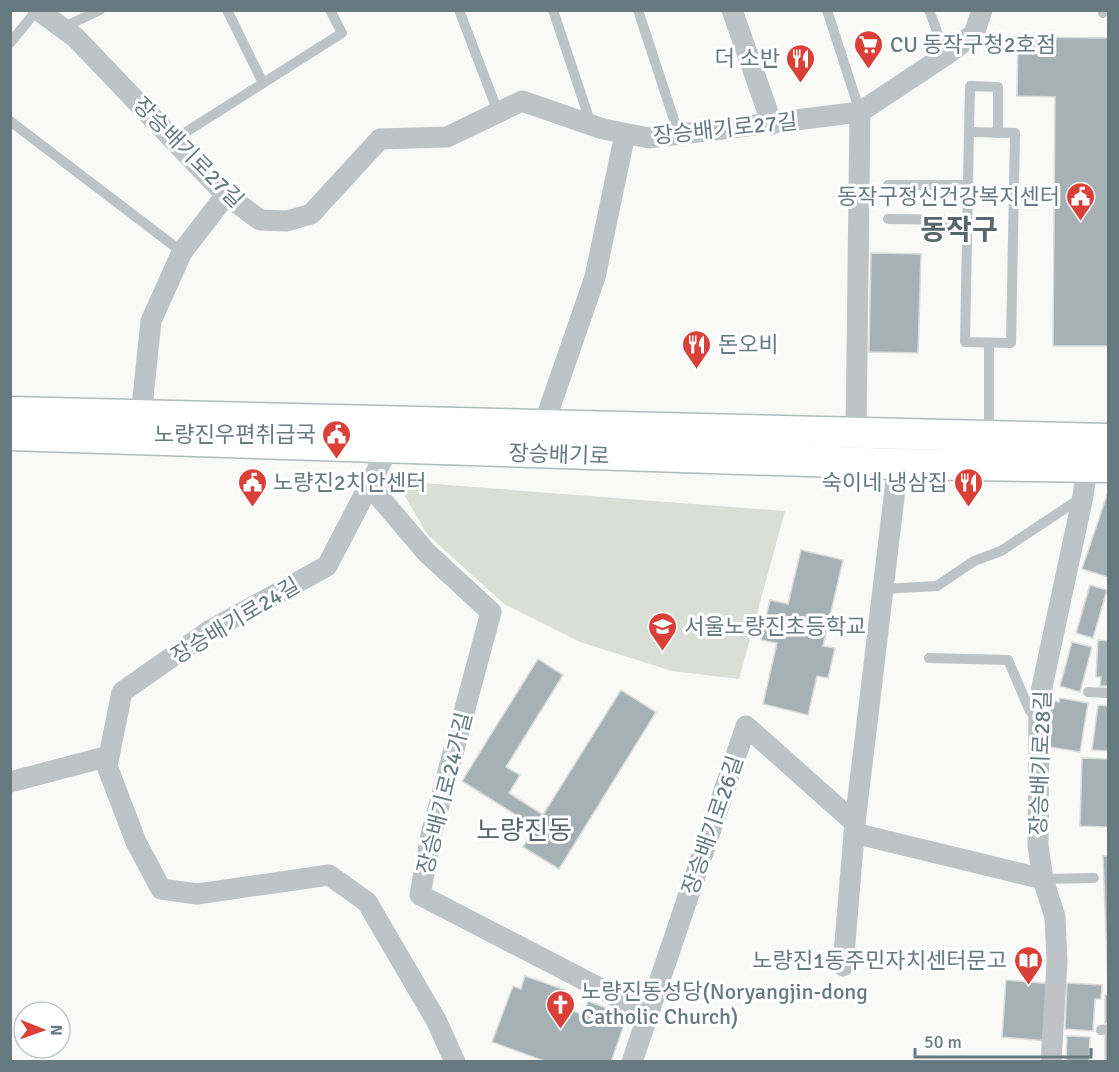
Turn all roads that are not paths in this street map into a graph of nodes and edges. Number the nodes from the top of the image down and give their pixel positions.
1 (38, 10) edge
2 (100, 10) edge
3 (227, 10) edge
4 (330, 10) edge
5 (459, 10) edge
6 (553, 10) edge
7 (638, 10) edge
8 (732, 10) edge
9 (827, 10) edge
10 (929, 10) edge
11 (982, 10) edge
12 (62, 28) junction
13 (10, 43) edge
14 (946, 55) junction
15 (263, 83) junction
16 (498, 112) junction
17 (860, 112) junction
18 (10, 121) edge
19 (772, 123) junction
20 (592, 125) junction
21 (969, 132) junction
22 (998, 133) junction
23 (625, 134) junction
24 (679, 135) junction
25 (175, 139) junction
26 (888, 185) dead end
27 (968, 185) junction
28 (226, 195) junction
29 (888, 219) dead end
30 (968, 220) junction
31 (182, 252) junction
32 (989, 343) junction
33 (10, 412) edge
34 (141, 416) junction
35 (544, 424) junction
36 (856, 432) junction
37 (10, 435) edge
38 (1108, 439) edge
39 (388, 449) junction
40 (989, 450) junction
41 (898, 465) junction
42 (1098, 467) edge
43 (370, 486) junction
44 (1083, 496) junction
45 (883, 589) junction
46 (929, 658) dead end
47 (1088, 692) dead end
48 (1108, 693) edge
49 (1038, 720) junction
50 (109, 756) junction
51 (10, 782) edge
52 (855, 828) junction
53 (1094, 878) dead end
54 (1043, 879) junction
55 (843, 966) dead end
56 (648, 1013) junction
57 (455, 1062) edge
58 (632, 1062) edge
59 (1051, 1062) edge

1 - 12 street, 장승배기로27길
1 - 13 lane
2 - 12 lane
3 - 15 lane
4 - 15 lane
5 - 16 lane
6 - 20 lane
7 - 24 lane
8 - 19 street
9 - 17 lane
10 - 14 lane
11 - 14 street
12 - 25 street, 장승배기로27길
14 - 17 street
15 - 25 lane
16 - 20 street, 장승배기로27길
16 - 28 street, 장승배기로27길
17 - 19 street, 장승배기로27길
17 - 36 street
18 - 31 lane
19 - 24 street, 장승배기로27길
20 - 23 street, 장승배기로27길
21 - 22 lane
21 - 22 lane
21 - 27 lane
22 - 32 lane
23 - 24 street, 장승배기로27길
23 - 35 street
25 - 28 street, 장승배기로27길
26 - 27 lane
27 - 30 lane
28 - 31 street
29 - 30 lane
30 - 32 lane
31 - 34 street
32 - 40 lane
33 - 34 street, 장승배기로
34 - 35 street, 장승배기로
35 - 36 street, 장승배기로
36 - 40 street, 장승배기로
37 - 39 street, 장승배기로
38 - 40 street, 장승배기로
39 - 41 street, 장승배기로
39 - 43 street, 장승배기로24길
40 - 41 street, 장승배기로
40 - 42 street, 장승배기로
41 - 45 street
42 - 44 street, 장승배기로28길
43 - 50 street, 장승배기로24길
43 - 56 street, 장승배기로24가길
44 - 45 lane
44 - 49 street, 장승배기로28길
45 - 52 street
46 - 49 lane
47 - 48 lane
49 - 54 street, 장승배기로28길
50 - 51 street
50 - 57 street, 장승배기로24길
52 - 54 street
52 - 55 street
52 - 56 street, 장승배기로26길
53 - 54 lane
54 - 59 street, 장승배기로28길
56 - 58 street, 장승배기로26길

